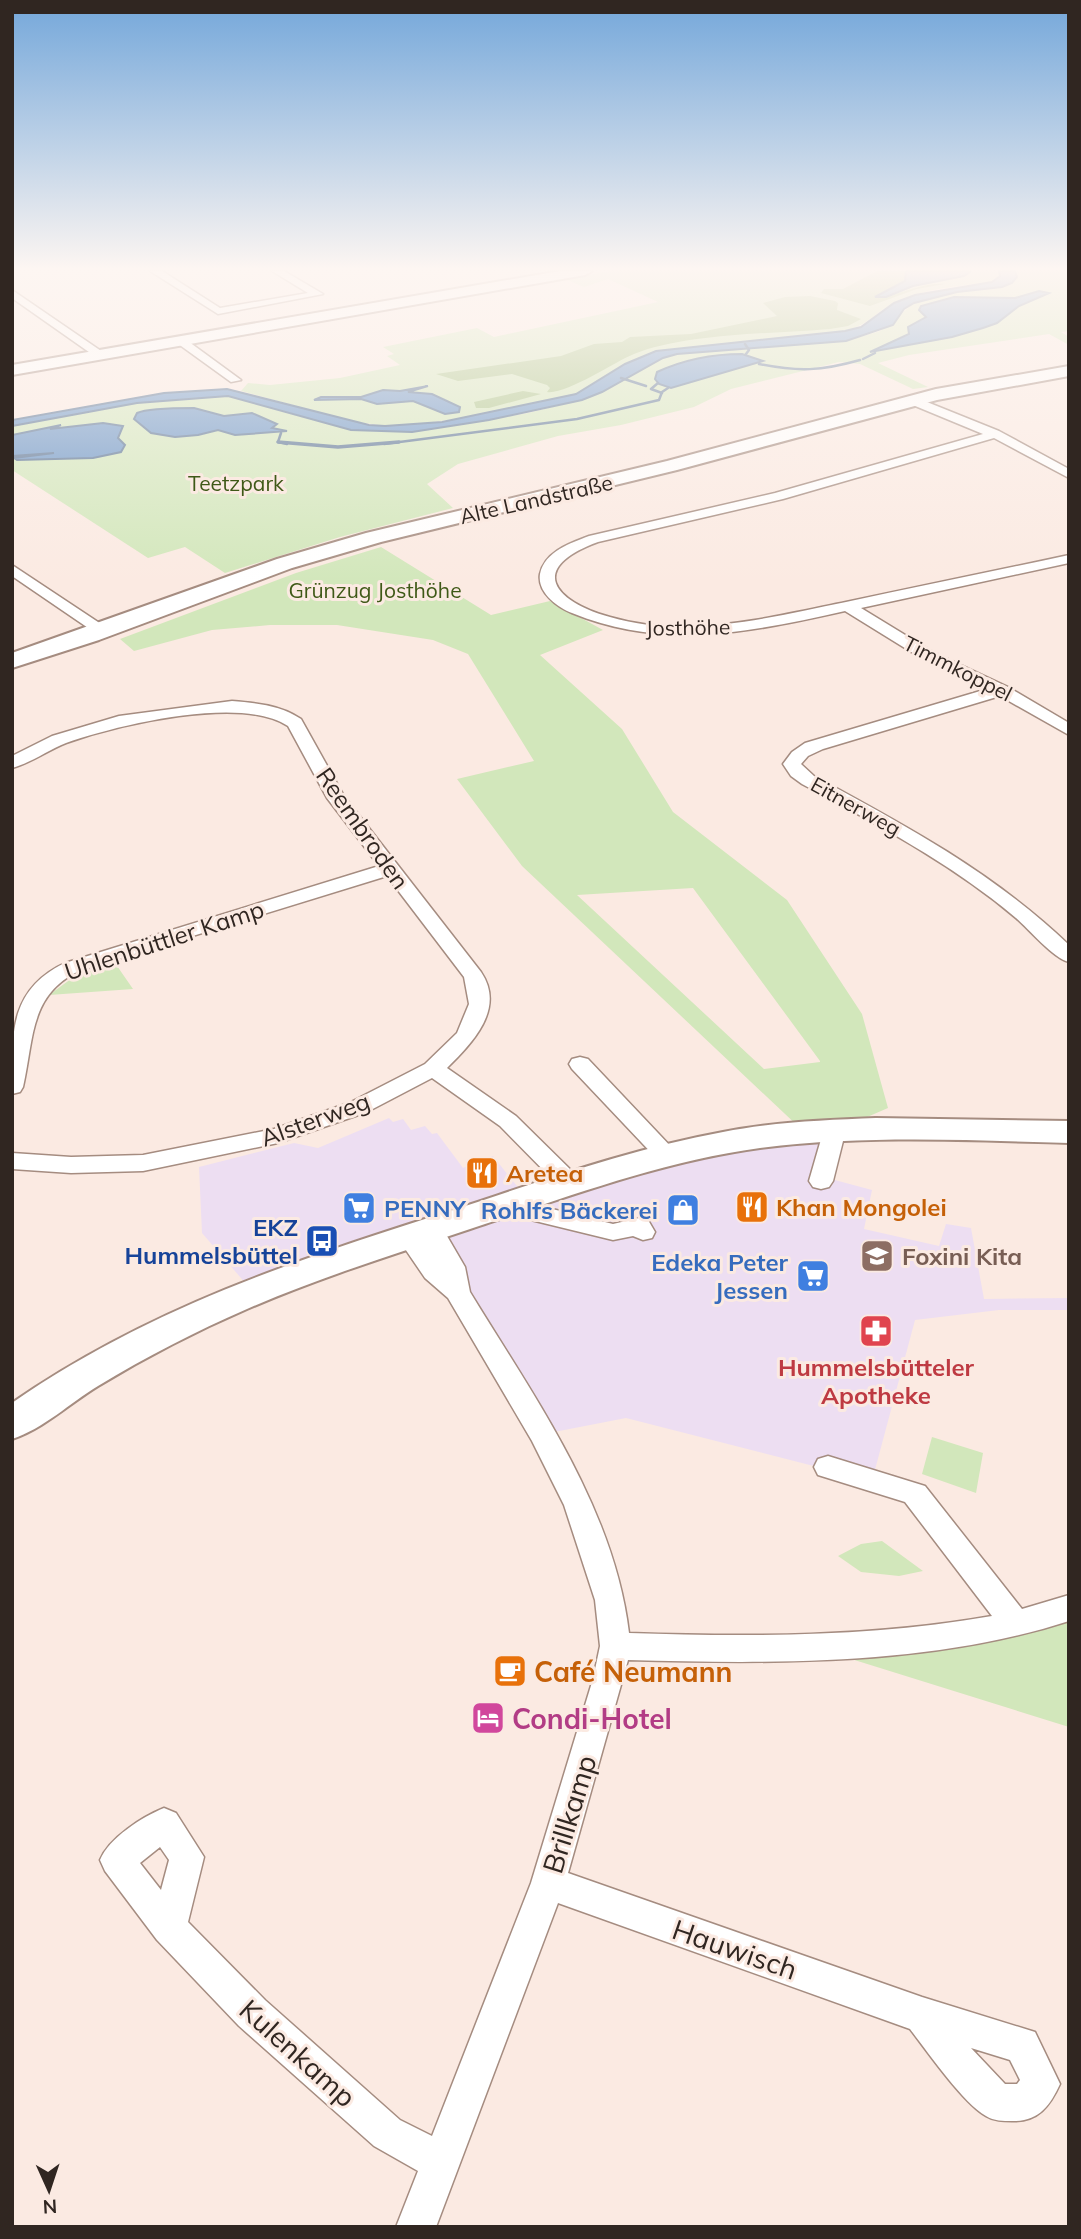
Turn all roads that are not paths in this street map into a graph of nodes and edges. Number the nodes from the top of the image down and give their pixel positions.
1 (229, 375) edge
2 (1037, 375) edge
3 (235, 380) dead end
4 (918, 398) junction
5 (995, 434) junction
6 (1069, 474) edge
7 (1069, 559) edge
8 (12, 569) edge
9 (847, 606) junction
10 (102, 631) junction
11 (12, 661) edge
12 (1002, 690) junction
13 (1069, 730) edge
14 (12, 763) edge
15 (390, 869) junction
16 (1069, 956) edge
17 (580, 1064) dead end
18 (433, 1069) junction
19 (12, 1087) edge
20 (835, 1129) junction
21 (1069, 1132) edge
22 (667, 1156) junction
23 (12, 1161) edge
24 (821, 1181) dead end
25 (572, 1184) junction
26 (540, 1214) dead end
27 (643, 1232) dead end
28 (420, 1233) junction
29 (12, 1424) edge
30 (828, 1466) dead end
31 (1069, 1608) edge
32 (1016, 1623) junction
33 (615, 1646) junction
34 (548, 1883) junction
35 (169, 1928) dead end
36 (922, 2015) dead end
37 (439, 2161) junction
38 (416, 2227) edge

1 - 3 street
2 - 4 main road, Alte Landstraße
4 - 5 street
4 - 10 main road, Alte Landstraße
5 - 6 street
5 - 9 street, Josthöhe
7 - 9 street, Josthöhe
8 - 10 street
9 - 12 street, Timmkoppel
10 - 11 main road, Alte Landstraße
12 - 13 street, Timmkoppel
12 - 16 street, Eitnerweg
14 - 15 street, Reembroden
15 - 18 street, Reembroden
15 - 19 street, Uhlenbüttler Kamp
17 - 22 street
18 - 23 street, Alsterweg
18 - 25 street
20 - 21 main road
20 - 22 main road
20 - 24 street
22 - 25 main road
25 - 28 main road
26 - 27 street
28 - 29 main road
28 - 33 street, Brillkamp
30 - 32 street
31 - 32 street
32 - 33 street
33 - 34 street, Brillkamp
34 - 36 street, Hauwisch
34 - 37 street, Brillkamp
35 - 37 street, Kulenkamp
37 - 38 street, Brillkamp

